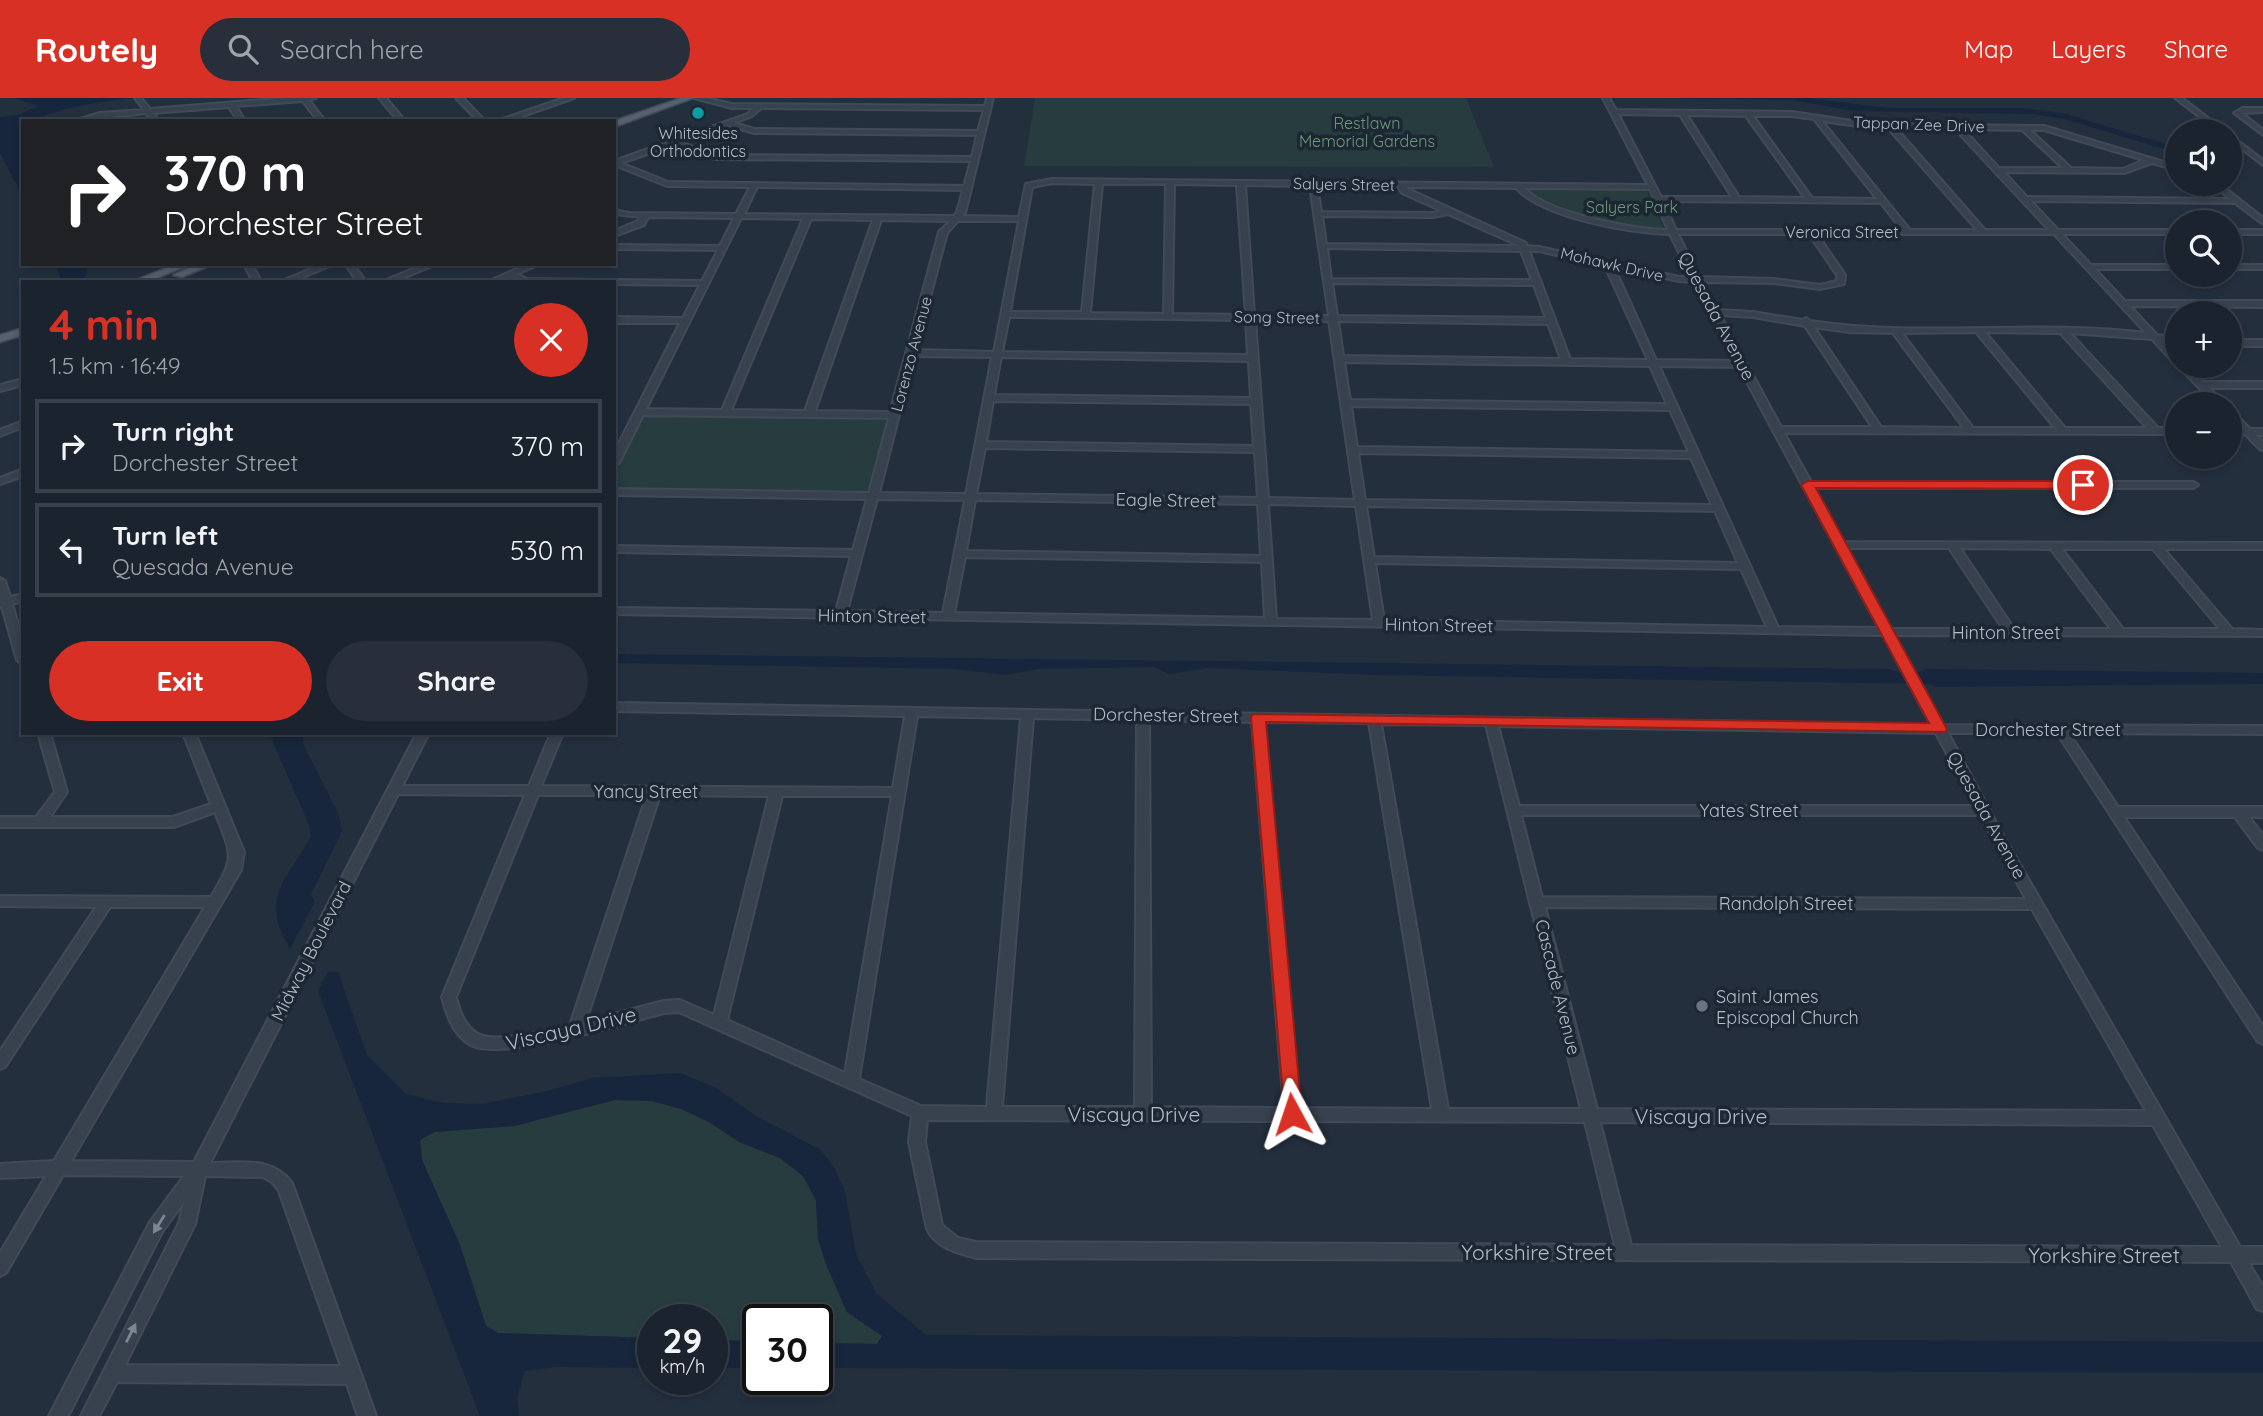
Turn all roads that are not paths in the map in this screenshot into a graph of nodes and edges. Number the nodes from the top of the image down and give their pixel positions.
1 (139, 98) edge
2 (313, 98) edge
3 (382, 98) edge
4 (459, 98) edge
5 (537, 98) edge
6 (571, 98) edge
7 (681, 98) edge
8 (689, 98) edge
9 (697, 98) edge
10 (1606, 98) edge
11 (2178, 98) edge
12 (305, 99) edge
13 (670, 101) edge
14 (989, 103) edge
15 (231, 104) junction
16 (545, 106) junction
17 (759, 106) junction
18 (2263, 110) edge
19 (149, 111) junction
20 (1614, 112) junction
21 (1682, 113) junction
22 (1748, 113) junction
23 (1815, 116) junction
24 (85, 119) edge
25 (155, 119) edge
26 (241, 119) edge
27 (320, 119) edge
28 (400, 119) edge
29 (480, 119) edge
30 (506, 119) edge
31 (612, 119) edge
32 (2206, 119) edge
33 (616, 123) edge
34 (727, 123) junction
35 (1890, 126) junction
36 (1957, 127) junction
37 (2024, 128) junction
38 (2262, 131) edge
39 (981, 133) junction
40 (672, 142) junction
41 (2242, 146) edge
42 (975, 159) junction
43 (2152, 160) junction
44 (616, 163) edge
45 (616, 163) edge
46 (2263, 163) edge
47 (2165, 164) edge
48 (1998, 170) junction
49 (2069, 170) junction
50 (1099, 181) junction
51 (1170, 182) junction
52 (1241, 183) junction
53 (1313, 184) junction
54 (1401, 184) junction
55 (754, 186) junction
56 (1518, 186) junction
57 (1653, 187) junction
58 (967, 188) junction
59 (2231, 196) edge
60 (1658, 199) junction
61 (2026, 199) junction
62 (1737, 200) junction
63 (1810, 200) junction
64 (1884, 201) junction
65 (2237, 201) junction
66 (1449, 211) junction
67 (616, 212) edge
68 (1317, 214) junction
69 (646, 215) junction
70 (739, 216) junction
71 (808, 216) junction
72 (877, 217) junction
73 (956, 218) junction
74 (1021, 219) junction
75 (2263, 222) edge
76 (1674, 232) junction
77 (1811, 232) junction
78 (1908, 232) junction
79 (1983, 232) junction
80 (2059, 232) junction
81 (2165, 232) edge
82 (2242, 232) edge
83 (2263, 232) edge
84 (616, 233) edge
85 (1322, 246) junction
86 (616, 247) edge
87 (722, 248) junction
88 (1524, 248) junction
89 (1608, 263) junction
90 (181, 266) edge
91 (203, 266) edge
92 (325, 266) edge
93 (428, 266) edge
94 (531, 266) edge
95 (2090, 267) junction
96 (2165, 267) edge
97 (2242, 267) edge
98 (2263, 267) edge
99 (510, 274) junction
100 (1697, 279) junction
101 (142, 280) edge
102 (164, 280) edge
103 (289, 280) edge
104 (391, 280) edge
105 (496, 280) edge
106 (524, 280) edge
107 (1327, 281) junction
108 (616, 282) edge
109 (705, 283) junction
110 (1537, 283) junction
111 (2122, 303) junction
112 (2263, 304) edge
113 (1714, 312) junction
114 (1004, 314) junction
115 (1086, 315) junction
116 (1168, 316) junction
117 (1250, 317) junction
118 (1333, 318) junction
119 (616, 320) edge
120 (686, 321) junction
121 (1551, 321) junction
122 (1806, 321) junction
123 (21, 323) edge
124 (0, 330) edge
125 (1895, 330) junction
126 (1978, 330) junction
127 (2062, 330) junction
128 (21, 332) edge
129 (2153, 336) junction
130 (2165, 338) edge
131 (0, 339) edge
132 (2242, 343) edge
133 (2263, 343) edge
134 (2165, 348) edge
135 (911, 353) junction
136 (996, 354) junction
137 (1253, 358) junction
138 (1339, 359) junction
139 (1566, 361) junction
140 (1653, 362) junction
141 (1742, 364) junction
142 (2194, 378) edge
143 (21, 383) edge
144 (2201, 385) junction
145 (2263, 385) edge
146 (0, 388) edge
147 (2208, 392) edge
148 (988, 398) junction
149 (1256, 401) junction
150 (1345, 402) junction
151 (1673, 407) junction
152 (640, 412) junction
153 (725, 413) junction
154 (809, 414) junction
155 (894, 415) junction
156 (21, 425) edge
157 (2242, 427) edge
158 (1778, 430) junction
159 (1879, 430) junction
160 (1971, 431) junction
161 (2063, 431) junction
162 (2155, 431) junction
163 (2165, 431) edge
164 (2242, 432) edge
165 (2247, 432) junction
166 (2263, 432) edge
167 (0, 433) edge
168 (980, 445) junction
169 (2263, 447) edge
170 (1259, 449) junction
171 (1353, 450) junction
172 (1695, 455) junction
173 (616, 459) edge
174 (21, 473) edge
175 (0, 481) edge
176 (1808, 485) junction
177 (2193, 485) dead end
178 (616, 492) edge
179 (873, 496) junction
180 (970, 497) junction
181 (1262, 501) junction
182 (1360, 503) junction
183 (1718, 508) junction
184 (1840, 545) junction
185 (1952, 545) junction
186 (2054, 545) junction
187 (2156, 545) junction
188 (2261, 548) edge
189 (616, 549) edge
190 (858, 553) junction
191 (960, 554) junction
192 (1266, 559) junction
193 (1369, 560) junction
194 (1745, 566) junction
195 (0, 581) edge
196 (21, 598) edge
197 (3, 603) edge
198 (616, 611) edge
199 (841, 615) junction
200 (948, 617) junction
201 (1270, 622) junction
202 (1379, 624) junction
203 (1774, 630) junction
204 (1887, 632) junction
205 (2011, 632) junction
206 (2120, 633) junction
207 (2229, 633) junction
208 (2263, 633) edge
209 (21, 654) edge
210 (616, 707) edge
211 (912, 711) junction
212 (1027, 713) junction
213 (1143, 715) junction
214 (1258, 717) junction
215 (1374, 719) junction
216 (1491, 721) junction
217 (1939, 729) junction
218 (2060, 729) junction
219 (2263, 730) edge
220 (45, 735) edge
221 (191, 735) edge
222 (422, 735) edge
223 (556, 735) edge
224 (393, 790) junction
225 (533, 790) junction
226 (655, 791) junction
227 (777, 791) junction
228 (899, 792) junction
229 (219, 806) junction
230 (1513, 810) junction
231 (1984, 811) junction
232 (2115, 812) junction
233 (2239, 812) junction
234 (2263, 812) edge
235 (0, 822) edge
236 (40, 822) junction
237 (2263, 845) edge
238 (0, 901) edge
239 (107, 901) junction
240 (216, 902) junction
241 (1536, 902) junction
242 (2036, 904) junction
243 (719, 1022) junction
244 (577, 1027) junction
245 (2263, 1038) edge
246 (0, 1063) edge
247 (851, 1080) junction
248 (920, 1113) junction
249 (994, 1113) junction
250 (1143, 1114) junction
251 (1292, 1114) junction
252 (1441, 1115) junction
253 (1590, 1115) junction
254 (2158, 1118) junction
255 (59, 1168) junction
256 (199, 1169) junction
257 (0, 1171) edge
258 (1625, 1252) junction
259 (2236, 1255) junction
260 (2263, 1255) edge
261 (0, 1268) edge
262 (2263, 1303) edge
263 (111, 1373) junction
264 (353, 1375) junction
265 (58, 1416) edge
266 (90, 1416) edge
267 (367, 1416) edge

1 - 19 street
2 - 12 street
3 - 28 street
4 - 29 street
5 - 16 street
6 - 16 street
7 - 13 main road
8 - 13 main road
9 - 17 street
10 - 20 street, Quesada Avenue
11 - 32 street
12 - 15 street
12 - 27 street
13 - 31 main road
13 - 33 main road
14 - 17 street
14 - 39 street, Lorenzo Avenue
15 - 19 street
15 - 26 street
16 - 30 street
17 - 34 street
18 - 38 street
19 - 24 street
19 - 25 street
20 - 21 street, Tappan Zee Drive
20 - 57 street, Quesada Avenue
21 - 22 street, Tappan Zee Drive
21 - 62 street
22 - 23 street, Tappan Zee Drive
22 - 63 street
23 - 35 street, Tappan Zee Drive
23 - 64 street
34 - 39 street
34 - 40 street
35 - 36 street, Tappan Zee Drive
35 - 79 street
36 - 37 street, Tappan Zee Drive
36 - 48 street
37 - 43 street, Tappan Zee Drive
37 - 49 street
39 - 42 street, Lorenzo Avenue
40 - 42 street
40 - 44 street
41 - 46 street
42 - 58 street, Lorenzo Avenue
43 - 47 street, Tappan Zee Drive
43 - 49 street
45 - 55 street
48 - 49 street
48 - 61 street
50 - 51 street, Salyers Street
50 - 74 street, Salyers Street
50 - 115 street
51 - 52 street, Salyers Street
51 - 116 street
52 - 53 street, Salyers Street
52 - 117 street
53 - 54 street, Salyers Street
53 - 68 street
54 - 56 street, Salyers Street
54 - 66 street
55 - 58 street
55 - 70 street
56 - 57 street, Salyers Street
56 - 76 street, Veronica Street
57 - 60 street, Quesada Avenue
58 - 73 street, Lorenzo Avenue
59 - 65 street
60 - 62 street
60 - 76 street, Quesada Avenue
61 - 65 street
61 - 80 street
62 - 63 street
63 - 64 street
64 - 78 street
65 - 75 street
66 - 68 street
66 - 88 street
67 - 69 street
68 - 85 street
69 - 70 street
69 - 84 street
70 - 71 street
70 - 87 street
71 - 72 street
71 - 153 street
72 - 73 street
72 - 154 street
73 - 74 street
73 - 135 street, Lorenzo Avenue
74 - 114 street
76 - 77 street, Veronica Street
76 - 100 street, Quesada Avenue
77 - 78 street, Veronica Street
77 - 100 street, Mohawk Drive
78 - 79 street, Veronica Street
79 - 80 street, Veronica Street
80 - 81 street, Veronica Street
80 - 95 street
82 - 83 street
85 - 88 street, Mohawk Drive
85 - 107 street
86 - 87 street
87 - 109 street
88 - 89 street, Mohawk Drive
88 - 110 street
89 - 100 street, Mohawk Drive
89 - 140 street
90 - 101 main road
91 - 102 main road
92 - 103 street
93 - 104 street
94 - 99 street
95 - 96 street
95 - 111 street
97 - 98 street
99 - 105 street
99 - 106 street
100 - 113 street, Quesada Avenue
107 - 110 street
107 - 118 street
108 - 109 street
109 - 120 street
110 - 121 street
111 - 112 street
111 - 129 street
113 - 122 street
113 - 141 street, Quesada Avenue
114 - 115 street, Song Street
114 - 136 street
115 - 116 street, Song Street
116 - 117 street, Song Street
117 - 118 street, Song Street
117 - 137 street
118 - 121 street, Song Street
118 - 138 street
119 - 120 street
120 - 152 street
121 - 139 street
122 - 125 street
122 - 159 street
123 - 124 main road
125 - 126 street
125 - 160 street
126 - 127 street
126 - 161 street
127 - 129 street
127 - 162 street
128 - 131 main road
129 - 130 street
129 - 134 street
132 - 133 street
135 - 136 street
135 - 155 street, Lorenzo Avenue
136 - 137 street
136 - 148 street
137 - 149 street
138 - 139 street
138 - 150 street
139 - 140 street
140 - 141 street
140 - 151 street
141 - 158 street, Quesada Avenue
142 - 144 street
143 - 146 street
144 - 145 street
144 - 147 street
148 - 149 street
148 - 168 street
149 - 170 street
150 - 151 street
150 - 171 street
151 - 172 street
152 - 153 street
152 - 173 street
153 - 154 street
154 - 155 street
155 - 179 street, Lorenzo Avenue
156 - 167 street
157 - 165 street
158 - 159 street
158 - 176 street, Quesada Avenue
159 - 160 street
160 - 161 street
161 - 162 street
162 - 163 street
164 - 165 street
165 - 166 street
165 - 169 street
168 - 170 street
168 - 180 street
170 - 181 street
171 - 172 street
171 - 182 street
172 - 183 street
174 - 175 street
176 - 177 street
176 - 184 street, Quesada Avenue
178 - 179 street, Eagle Street
179 - 180 street, Eagle Street
179 - 190 street, Lorenzo Avenue
180 - 181 street, Eagle Street
180 - 191 street
181 - 182 street, Eagle Street
181 - 192 street
182 - 183 street, Eagle Street
182 - 193 street
183 - 194 street
184 - 185 street
184 - 204 street, Quesada Avenue
185 - 186 street
185 - 205 street
186 - 187 street
186 - 206 street
187 - 188 street
187 - 207 street
189 - 190 street
190 - 199 street, Lorenzo Avenue
191 - 192 street
191 - 200 street
192 - 201 street
193 - 194 street
193 - 202 street
194 - 203 street
195 - 197 street
196 - 197 street
197 - 209 street
198 - 199 street, Hinton Street
199 - 200 street, Hinton Street
200 - 201 street, Hinton Street
201 - 202 street, Hinton Street
202 - 203 street, Hinton Street
203 - 204 street, Hinton Street
204 - 205 street, Hinton Street
204 - 217 street, Quesada Avenue
205 - 206 street, Hinton Street
206 - 207 street, Hinton Street
207 - 208 street, Hinton Street
210 - 211 street, Dorchester Street
211 - 212 street, Dorchester Street
211 - 228 street
212 - 213 street, Dorchester Street
212 - 249 street
213 - 214 street, Dorchester Street
213 - 250 street
214 - 215 street, Dorchester Street
214 - 251 street
215 - 216 street, Dorchester Street
215 - 252 street
216 - 217 street, Dorchester Street
216 - 230 street, Cascade Avenue
217 - 218 street, Dorchester Street
217 - 231 street, Quesada Avenue
218 - 219 street, Dorchester Street
218 - 232 street
220 - 236 street
221 - 229 street
222 - 224 street, Midway Boulevard
223 - 225 street, Viscaya Drive
224 - 225 street, Yancy Street
224 - 256 street, Midway Boulevard
225 - 226 street, Yancy Street
225 - 244 street, Viscaya Drive
226 - 227 street, Yancy Street
226 - 244 street
227 - 228 street, Yancy Street
227 - 243 street
228 - 247 street
229 - 236 street
229 - 240 street
230 - 231 street, Yates Street
230 - 241 street, Cascade Avenue
231 - 242 street, Quesada Avenue
232 - 233 street
232 - 245 street
233 - 234 street
233 - 237 street
235 - 236 street
238 - 239 street
239 - 240 street
239 - 246 street
240 - 255 street
241 - 242 street, Randolph Street
241 - 253 street, Cascade Avenue
242 - 254 street, Quesada Avenue
243 - 244 street, Viscaya Drive
243 - 247 street, Viscaya Drive
247 - 248 street, Viscaya Drive
248 - 249 street, Viscaya Drive
248 - 258 street, Yorkshire Street
249 - 250 street, Viscaya Drive
250 - 251 street, Viscaya Drive
251 - 252 street, Viscaya Drive
252 - 253 street, Viscaya Drive
253 - 254 street, Viscaya Drive
253 - 258 street, Cascade Avenue
254 - 259 street, Quesada Avenue
255 - 256 street
255 - 257 street
255 - 261 street
263 -> 256 street, Midway Boulevard
256 - 264 street
256 -> 265 street, Midway Boulevard
258 - 259 street, Yorkshire Street
259 - 260 street, Yorkshire Street
259 - 262 street, Quesada Avenue
263 - 264 street
263 - 266 street, Midway Boulevard
264 - 267 street

